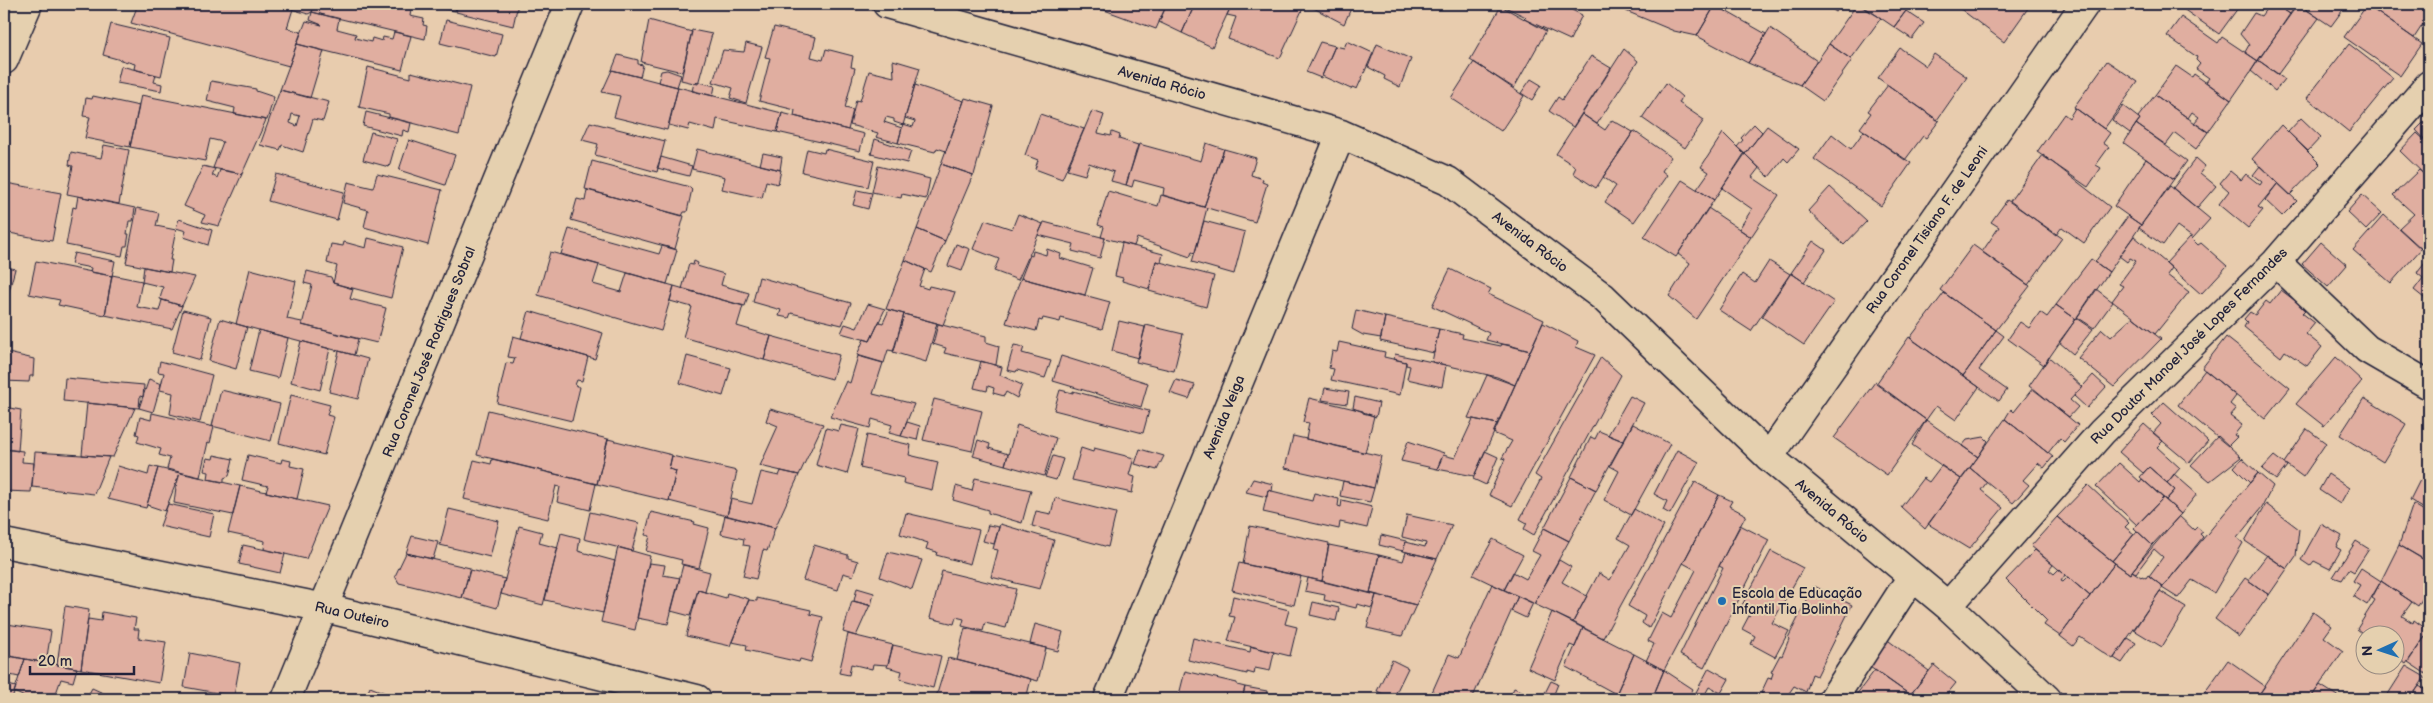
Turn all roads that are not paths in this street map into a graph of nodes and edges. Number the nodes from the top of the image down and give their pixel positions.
1 (28, 4) edge
2 (570, 4) edge
3 (887, 4) edge
4 (2085, 4) edge
5 (4, 60) edge
6 (2429, 85) edge
7 (1341, 134) junction
8 (2276, 262) junction
9 (2429, 385) edge
10 (1770, 457) junction
11 (4, 543) edge
12 (1911, 578) junction
13 (1948, 606) junction
14 (325, 608) junction
15 (2039, 691) edge
16 (286, 699) edge
17 (697, 699) edge
18 (1108, 699) edge
19 (1833, 699) edge
20 (2060, 699) edge

1 - 5 street
2 - 14 street, Rua Coronel José Rodrigues Sobral
3 - 7 street, Avenida Rócio
4 - 10 street, Rua Coronel Tisiano F. de Leoni
6 - 8 street, Rua Doutor Manoel José Lopes Fernandes
7 - 10 street, Avenida Rócio
7 - 18 street, Avenida Veiga
8 - 9 street
8 - 13 street, Rua Doutor Manoel José Lopes Fernandes
10 - 12 street, Avenida Rócio
11 - 14 street, Rua Outeiro
12 - 13 street, Avenida Rócio
12 - 19 street
13 - 15 street, Avenida Rócio
14 - 16 street, Rua Coronel José Rodrigues Sobral
14 - 17 street, Rua Outeiro
15 - 20 street, Avenida Rócio

